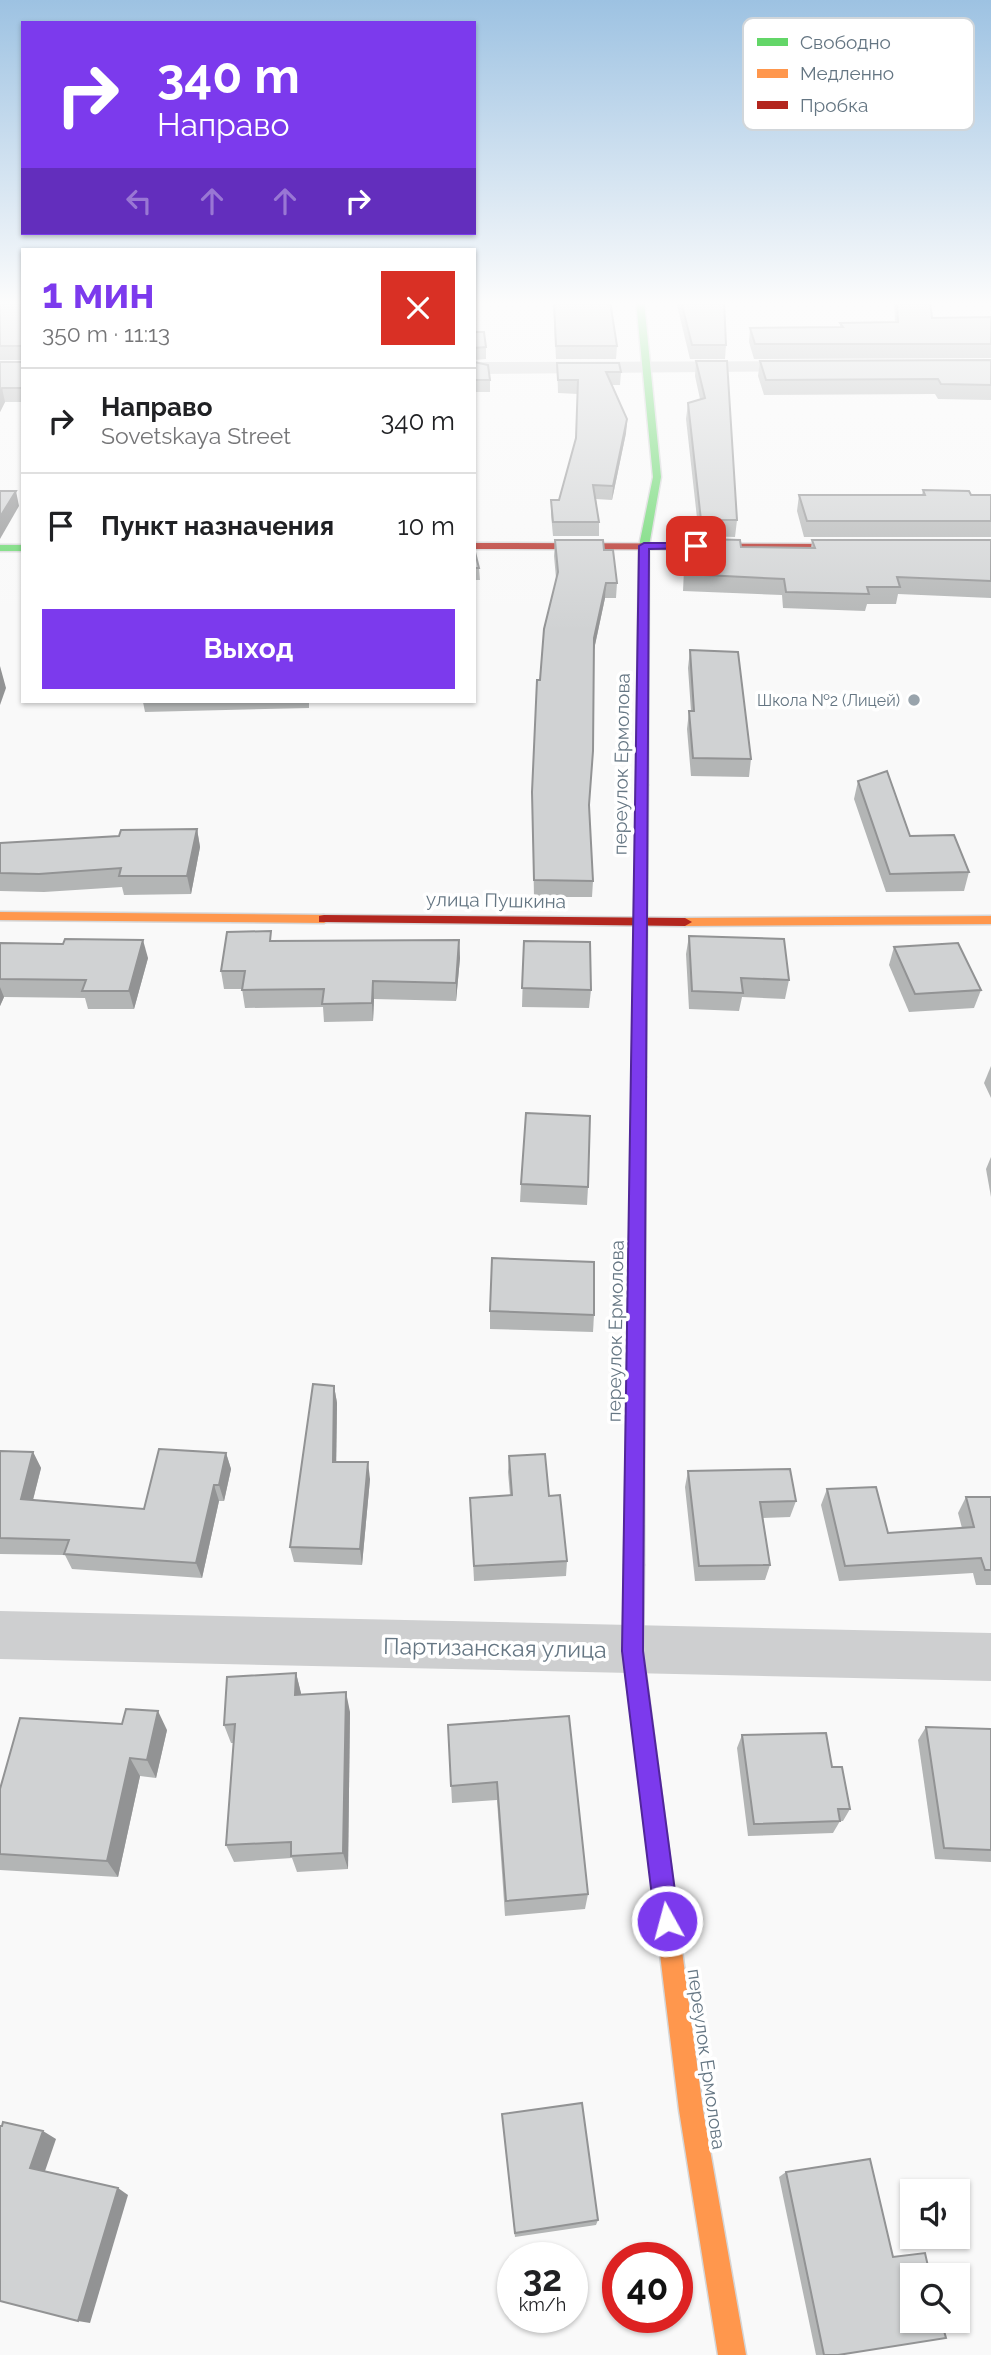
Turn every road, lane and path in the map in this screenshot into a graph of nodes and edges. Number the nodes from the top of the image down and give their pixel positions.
1 (650, 411) edge
2 (476, 546) edge
3 (644, 546) junction
4 (879, 547) edge
5 (0, 548) edge
6 (21, 548) edge
7 (0, 916) edge
8 (991, 920) edge
9 (641, 922) junction
10 (0, 1635) edge
11 (632, 1651) junction
12 (991, 1657) edge
13 (732, 2355) edge

1 - 3 street, переулок Ермолова
2 - 3 street
3 - 4 street
3 - 9 street, переулок Ермолова
5 - 6 street
7 - 9 street, улица Пушкина
8 - 9 street, улица Пушкина
9 - 11 street, переулок Ермолова
10 - 11 street, Партизанская улица
11 - 12 street, Партизанская улица
11 - 13 street, переулок Ермолова

